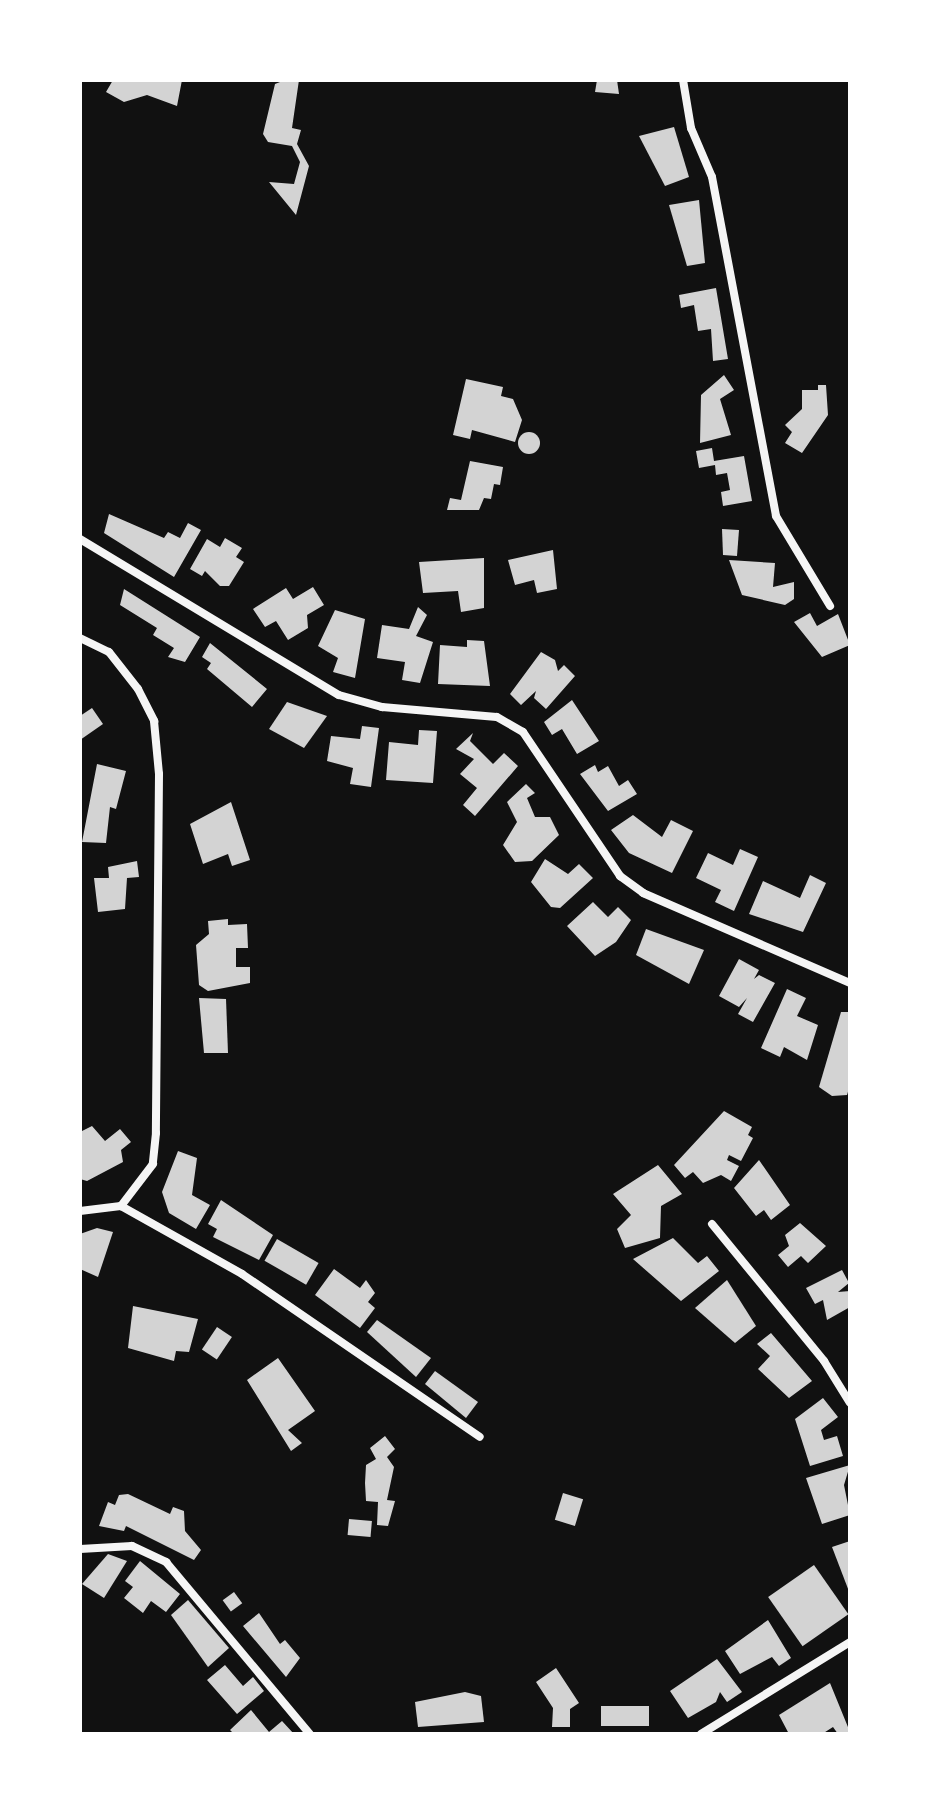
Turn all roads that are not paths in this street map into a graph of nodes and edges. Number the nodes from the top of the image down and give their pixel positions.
1 (683, 80) edge
2 (80, 539) edge
3 (830, 606) dead end
4 (80, 638) edge
5 (850, 983) edge
6 (122, 1206) junction
7 (80, 1211) edge
8 (712, 1224) dead end
9 (850, 1403) edge
10 (480, 1437) dead end
11 (80, 1549) edge
12 (850, 1642) edge
13 (310, 1734) edge
14 (701, 1734) edge

1 - 3 street
2 - 5 street
4 - 6 street
6 - 7 street
6 - 10 street
8 - 9 street
11 - 13 street
12 - 14 street

